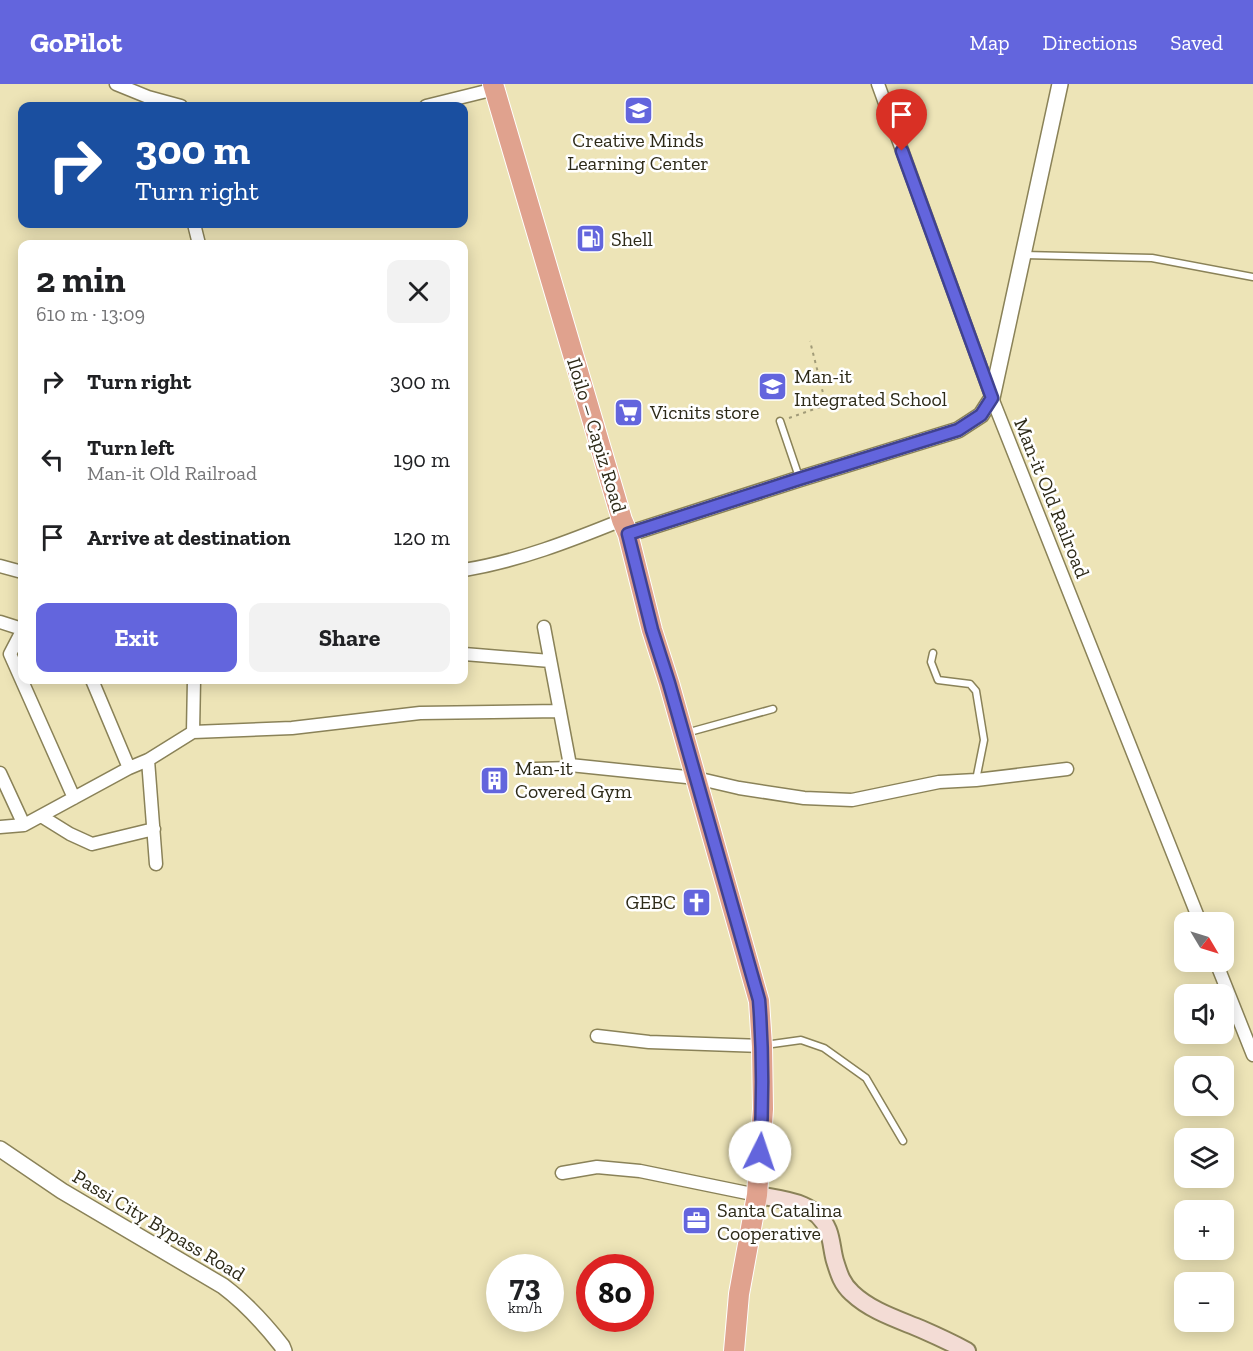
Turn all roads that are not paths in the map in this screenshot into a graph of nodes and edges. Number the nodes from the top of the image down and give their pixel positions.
1 (116, 84) edge
2 (878, 84) edge
3 (1060, 84) edge
4 (494, 87) edge
5 (166, 102) edge
6 (440, 102) edge
7 (1023, 255) junction
8 (1253, 277) edge
9 (992, 398) junction
10 (780, 421) road end
11 (799, 479) junction
12 (625, 527) junction
13 (0, 566) edge
14 (468, 569) edge
15 (18, 571) edge
16 (0, 622) edge
17 (544, 627) dead end
18 (18, 629) edge
19 (18, 638) edge
20 (933, 653) dead end
21 (468, 654) edge
22 (550, 661) junction
23 (18, 672) edge
24 (23, 684) edge
25 (94, 684) edge
26 (194, 684) edge
27 (773, 709) dead end
28 (560, 711) junction
29 (193, 732) junction
30 (683, 734) junction
31 (148, 760) junction
32 (570, 765) junction
33 (535, 766) dead end
34 (129, 768) junction
35 (1066, 769) dead end
36 (0, 773) edge
37 (696, 778) junction
38 (976, 780) junction
39 (74, 798) junction
40 (41, 816) junction
41 (24, 825) junction
42 (0, 827) edge
43 (154, 829) junction
44 (156, 864) dead end
45 (1196, 912) edge
46 (1220, 972) edge
47 (597, 1036) dead end
48 (762, 1046) junction
49 (1253, 1055) edge
50 (903, 1141) dead end
51 (0, 1149) edge
52 (562, 1173) dead end
53 (757, 1195) junction
54 (284, 1351) edge
55 (734, 1351) edge
56 (967, 1351) edge

1 - 5 street
2 - 9 street, Man-it Old Railroad
3 - 7 street
4 - 6 street
4 - 12 highway, Iloilo – Capiz Road
7 - 8 lane
7 - 9 street
9 - 11 street
9 - 45 street, Man-it Old Railroad
10 - 11 lane
11 - 12 street
12 - 14 street
12 - 30 highway, Iloilo – Capiz Road
13 - 15 street
16 - 18 street
17 - 22 street
19 - 23 street
20 - 38 lane
21 - 22 street
22 - 28 street
24 - 39 street
25 - 34 street
26 - 29 street
27 - 30 lane
28 - 29 street
28 - 32 street
29 - 31 street
30 - 37 highway, Iloilo – Capiz Road
31 - 34 street
31 - 43 street
32 - 33 lane
32 - 37 street
34 - 39 street
35 - 38 street
36 - 41 street
37 - 38 street
37 - 48 highway, Iloilo – Capiz Road
39 - 40 street
40 - 41 street
40 - 43 street
41 - 42 street
43 - 44 street
46 - 49 street
47 - 48 street
48 - 50 lane
48 - 53 highway, Iloilo – Capiz Road
51 - 54 street, Passi City Bypass Road
52 - 53 street
53 - 55 highway, Iloilo – Capiz Road
53 - 56 main road

